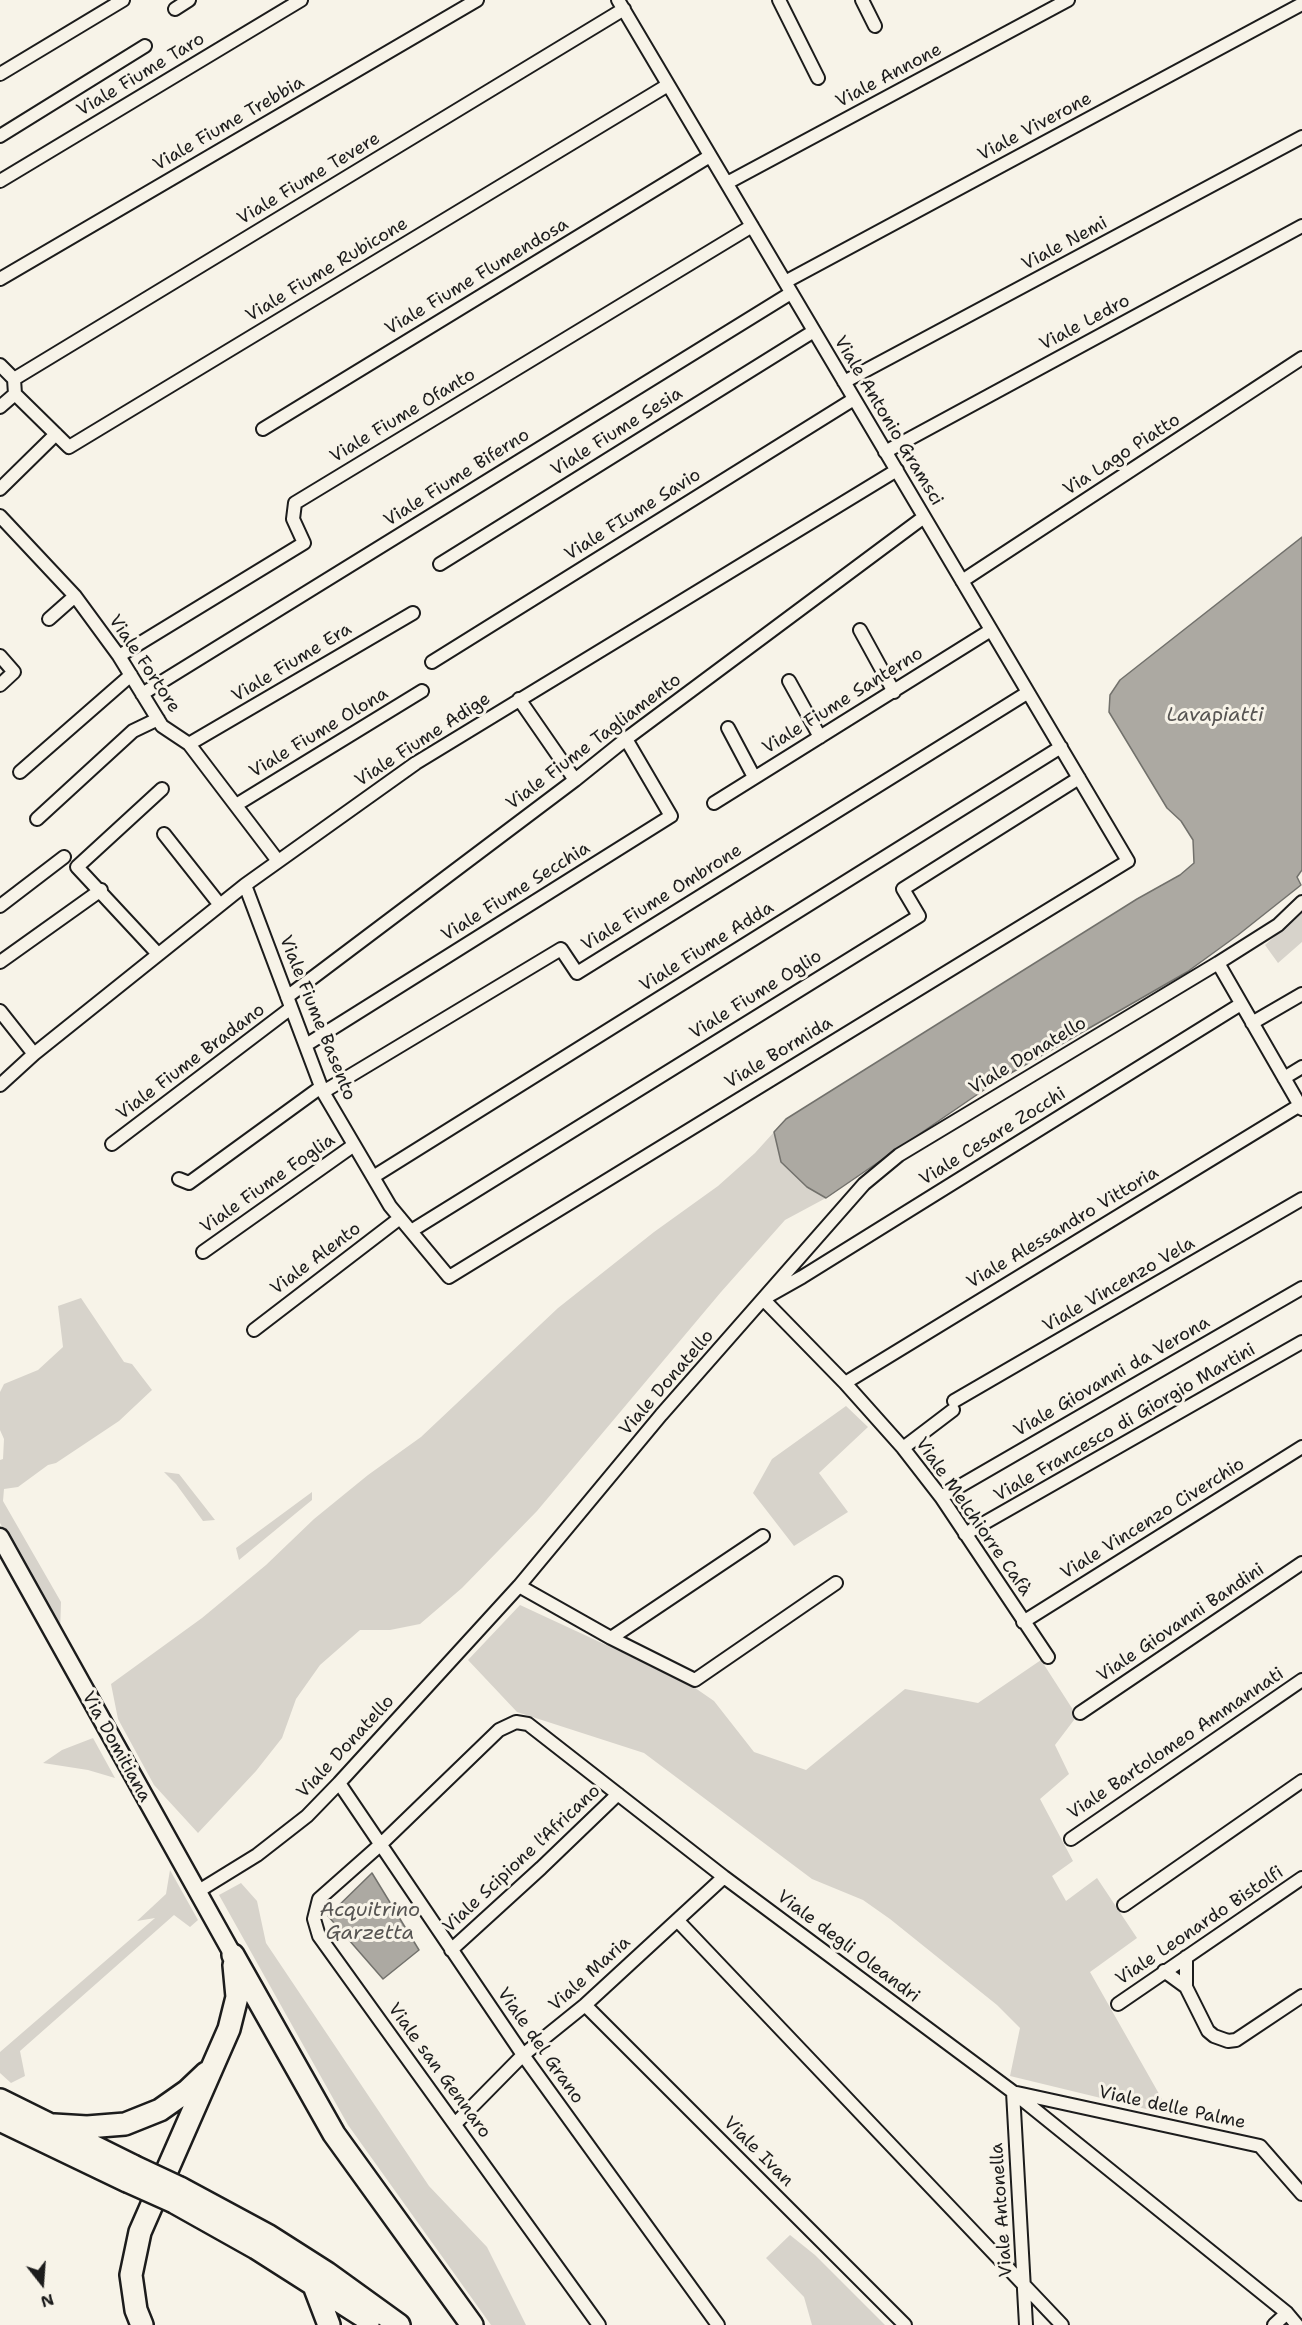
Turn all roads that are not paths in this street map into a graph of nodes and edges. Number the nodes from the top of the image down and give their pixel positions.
1 (123, 0) edge
2 (189, 0) edge
3 (301, 0) edge
4 (477, 0) edge
5 (779, 0) edge
6 (862, 0) edge
7 (1068, 0) edge
8 (620, 3) edge
9 (1302, 4) edge
10 (175, 9) dead end
11 (875, 26) dead end
12 (145, 46) dead end
13 (0, 74) edge
14 (818, 78) dead end
15 (668, 85) junction
16 (0, 136) edge
17 (1302, 137) edge
18 (710, 156) junction
19 (0, 181) edge
20 (727, 183) junction
21 (752, 226) junction
22 (1302, 226) edge
23 (0, 279) edge
24 (788, 287) junction
25 (814, 331) junction
26 (1302, 358) edge
27 (0, 365) edge
28 (14, 379) junction
29 (844, 382) junction
30 (15, 394) junction
31 (854, 399) junction
32 (0, 407) edge
33 (263, 429) dead end
34 (56, 434) junction
35 (885, 452) junction
36 (897, 470) junction
37 (0, 489) edge
38 (0, 516) edge
39 (924, 517) junction
40 (440, 564) dead end
41 (962, 581) junction
42 (75, 596) junction
43 (413, 612) dead end
44 (49, 619) dead end
45 (860, 630) dead end
46 (991, 630) junction
47 (0, 656) edge
48 (119, 656) junction
49 (432, 662) dead end
50 (131, 675) junction
51 (789, 681) dead end
52 (0, 685) edge
53 (422, 692) dead end
54 (894, 692) junction
55 (1027, 693) junction
56 (142, 694) junction
57 (519, 699) junction
58 (158, 719) junction
59 (728, 728) dead end
60 (820, 737) junction
61 (626, 739) junction
62 (189, 744) junction
63 (1060, 747) junction
64 (20, 772) dead end
65 (754, 777) junction
66 (1079, 778) junction
67 (575, 780) junction
68 (162, 789) dead end
69 (714, 803) dead end
70 (236, 805) junction
71 (37, 819) dead end
72 (164, 834) dead end
73 (64, 857) dead end
74 (278, 861) junction
75 (1128, 861) joint
76 (245, 885) junction
77 (101, 890) junction
78 (1302, 902) edge
79 (220, 904) junction
80 (0, 906) edge
81 (158, 954) junction
82 (0, 962) edge
83 (1218, 963) junction
84 (1302, 994) edge
85 (289, 1002) junction
86 (1241, 1004) junction
87 (0, 1011) edge
88 (1252, 1023) junction
89 (306, 1045) junction
90 (34, 1054) junction
91 (1302, 1067) edge
92 (1284, 1078) junction
93 (0, 1085) edge
94 (322, 1090) junction
95 (1301, 1107) edge
96 (112, 1144) dead end
97 (354, 1145) junction
98 (373, 1177) junction
99 (179, 1179) dead end
100 (1302, 1200) edge
101 (400, 1218) junction
102 (411, 1231) junction
103 (203, 1252) dead end
104 (449, 1277) joint
105 (1302, 1288) edge
106 (763, 1299) junction
107 (254, 1330) dead end
108 (1302, 1342) edge
109 (845, 1383) junction
110 (1302, 1447) edge
111 (903, 1448) junction
112 (941, 1497) junction
113 (965, 1534) junction
114 (763, 1536) dead end
115 (0, 1537) edge
116 (1302, 1563) edge
117 (836, 1583) dead end
118 (519, 1586) junction
119 (1023, 1622) junction
120 (610, 1638) junction
121 (1048, 1656) dead end
122 (1302, 1680) edge
123 (1080, 1713) dead end
124 (1302, 1781) edge
125 (339, 1783) junction
126 (618, 1794) junction
127 (1071, 1839) dead end
128 (380, 1845) junction
129 (724, 1876) junction
130 (1302, 1878) edge
131 (197, 1892) junction
132 (1124, 1905) dead end
133 (677, 1920) junction
134 (451, 1950) junction
135 (233, 1955) junction
136 (1186, 1958) junction
137 (1164, 1971) junction
138 (1186, 1987) junction
139 (1302, 1996) edge
140 (1118, 2004) dead end
141 (585, 2005) junction
142 (523, 2055) junction
143 (215, 2065) junction
144 (1013, 2092) junction
145 (0, 2100) edge
146 (0, 2120) edge
147 (455, 2124) junction
148 (54, 2125) junction
149 (130, 2173) junction
150 (1302, 2194) edge
151 (177, 2195) junction
152 (313, 2283) junction
153 (1025, 2284) junction
154 (1287, 2313) junction
155 (142, 2325) edge
156 (329, 2325) edge
157 (377, 2325) edge
158 (399, 2325) edge
159 (472, 2325) edge
160 (598, 2325) edge
161 (718, 2325) edge
162 (905, 2325) edge
163 (1026, 2325) edge
164 (1062, 2325) edge
165 (1274, 2325) edge
166 (1297, 2325) edge

1 - 13 street
2 - 10 street
3 - 19 street, Viale Fiume Taro
4 - 23 street, Viale Fiume Trebbia
5 - 14 street
6 - 11 street
7 - 20 street, Viale Annone
8 - 15 street, Viale Antonio Gramsci
8 - 28 street, Viale Fiume Tevere
9 - 24 street, Viale Viverone
12 - 16 street
15 - 18 street, Viale Antonio Gramsci
15 - 34 street, Viale Fiume Rubicone
17 - 29 street, Viale Nemi
18 - 20 street, Viale Antonio Gramsci
18 - 33 street, Viale Fiume Flumendosa
20 - 21 street, Viale Antonio Gramsci
21 - 24 street, Viale Antonio Gramsci
21 - 48 street, Viale Fiume Ofanto
22 - 35 street, Viale Ledro
24 - 25 street, Viale Antonio Gramsci
24 - 56 street, Viale Fiume Biferno
25 - 29 street, Viale Antonio Gramsci
25 - 40 street, Viale Fiume Sesia
26 - 41 street, Via Lago Piatto
27 - 28 street
28 - 30 street
29 - 31 street, Viale Antonio Gramsci
30 - 32 street
30 - 34 street, Viale Fiume Rubicone
31 - 35 street, Viale Antonio Gramsci
31 - 49 street, Viale FIume Savio
34 - 37 street
35 - 36 street, Viale Antonio Gramsci
36 - 39 street, Viale Antonio Gramsci
36 - 57 street, Viale Fiume Adige
38 - 42 street, Viale Fortore
39 - 41 street, Viale Antonio Gramsci
39 - 61 street, Viale Fiume Tagliamento
41 - 46 street, Viale Antonio Gramsci
42 - 44 street
42 - 48 street, Viale Fortore
43 - 62 street, Viale Fiume Era
45 - 54 street
46 - 54 street, Viale Fiume Santerno
46 - 55 street, Viale Antonio Gramsci
47 - 52 street
48 - 50 street, Viale Fortore
50 - 56 street, Viale Fortore
50 - 64 street
51 - 60 street
53 - 70 street, Viale Fiume Olona
54 - 60 street, Viale Fiume Santerno
55 - 63 street, Viale Antonio Gramsci
55 - 94 street, Viale Fiume Ombrone
56 - 58 street, Viale Fortore
57 - 67 street
57 - 74 street, Viale Fiume Adige
58 - 62 street, Viale Fortore
58 - 71 street
59 - 65 street
60 - 65 street, Viale Fiume Santerno
61 - 67 street, Viale Fiume Tagliamento
61 - 89 street, Viale Fiume Secchia
62 - 70 street, Viale Fortore
63 - 66 street, Viale Antonio Gramsci
63 - 98 street, Viale Fiume Adda
65 - 69 street, Viale Fiume Santerno
66 - 75 street, Viale Antonio Gramsci
66 - 102 street, Viale Fiume Oglio
67 - 85 street, Viale Fiume Tagliamento
68 - 77 street
70 - 74 street, Viale Fortore
72 - 79 street
73 - 80 street
74 - 76 street, Viale Fiume Adige
75 - 104 street, Viale Bormida
76 - 79 street, Viale Fiume Adige
76 - 85 street, Viale Fiume Basento
77 - 81 street
77 - 82 street
78 - 83 street, Viale Donatello
79 - 81 street, Viale Fiume Adige
81 - 90 street, Viale Fiume Adige
83 - 86 street
83 - 106 street, Viale Donatello
84 - 88 street
85 - 89 street, Viale Fiume Basento
85 - 96 street, Viale Fiume Bradano
86 - 88 street
86 - 106 street, Viale Cesare Zocchi
87 - 90 street
88 - 92 street
89 - 94 street, Viale Fiume Basento
90 - 93 street, Viale Fiume Adige
91 - 92 street
92 - 95 street
94 - 97 street, Viale Fiume Basento
94 - 99 street
95 - 109 street, Viale Alessandro Vittoria
97 - 98 street, Viale Fiume Basento
97 - 103 street, Viale Fiume Foglia
98 - 101 street, Viale Fiume Basento
100 - 111 street, Viale Vincenzo Vela
101 - 102 street, Viale Fiume Basento
101 - 107 street, Viale Alento
102 - 104 street, Viale Fiume Basento
105 - 112 street, Viale Giovanni da Verona
106 - 109 street, Viale Melchiorre Cafà
106 - 118 street, Viale Donatello
108 - 113 street, Viale Francesco di Giorgio Martini
109 - 111 street, Viale Melchiorre Cafà
110 - 119 street, Viale Vincenzo Civerchio
111 - 112 street, Viale Melchiorre Cafà
112 - 113 street, Viale Melchiorre Cafà
113 - 119 street, Viale Melchiorre Cafà
114 - 120 street
115 - 131 street, Via Domitiana
116 - 123 street, Viale Giovanni Bandini
117 - 120 street
118 - 120 street
118 - 125 street, Viale Donatello
119 - 121 street, Viale Melchiorre Cafà
122 - 127 street, Viale Bartolomeo Ammannati
124 - 132 street
125 - 128 street, Viale del Grano
125 - 131 street, Viale Donatello
126 - 128 street, Viale degli Oleandri
126 - 129 street, Viale degli Oleandri
126 - 134 street, Viale Scipione l'Africano
128 - 134 street, Viale del Grano
128 - 147 street, Viale san Gennaro
129 - 133 street, Viale Maria
129 - 144 street, Viale degli Oleandri
130 - 136 street, Viale Leonardo Bistolfi
131 - 135 street, Via Domitiana
133 - 141 street, Viale Maria
133 - 153 street
134 - 142 street, Viale del Grano
135 - 143 highway
135 - 159 highway
136 - 137 street, Viale Leonardo Bistolfi
136 - 138 street
137 - 138 street
137 - 140 street, Viale Leonardo Bistolfi
138 - 139 street
141 - 142 street, Viale Maria
141 - 162 street, Viale Ivan
142 - 147 street, Viale Maria
142 - 161 street, Viale del Grano
143 - 148 highway
143 - 155 highway
144 - 150 street, Viale delle Palme
144 - 153 street, Viale Antonella
144 - 154 street, Viale degli Oleandri
145 - 148 highway
146 - 149 highway
147 - 160 street, Viale san Gennaro
148 - 149 highway
149 - 151 highway, bridge
151 - 152 highway
151 - 158 highway
152 - 156 highway
152 - 157 highway
153 - 163 street, Viale Antonella
153 - 164 street
154 - 165 street
154 - 166 street, Viale degli Oleandri

